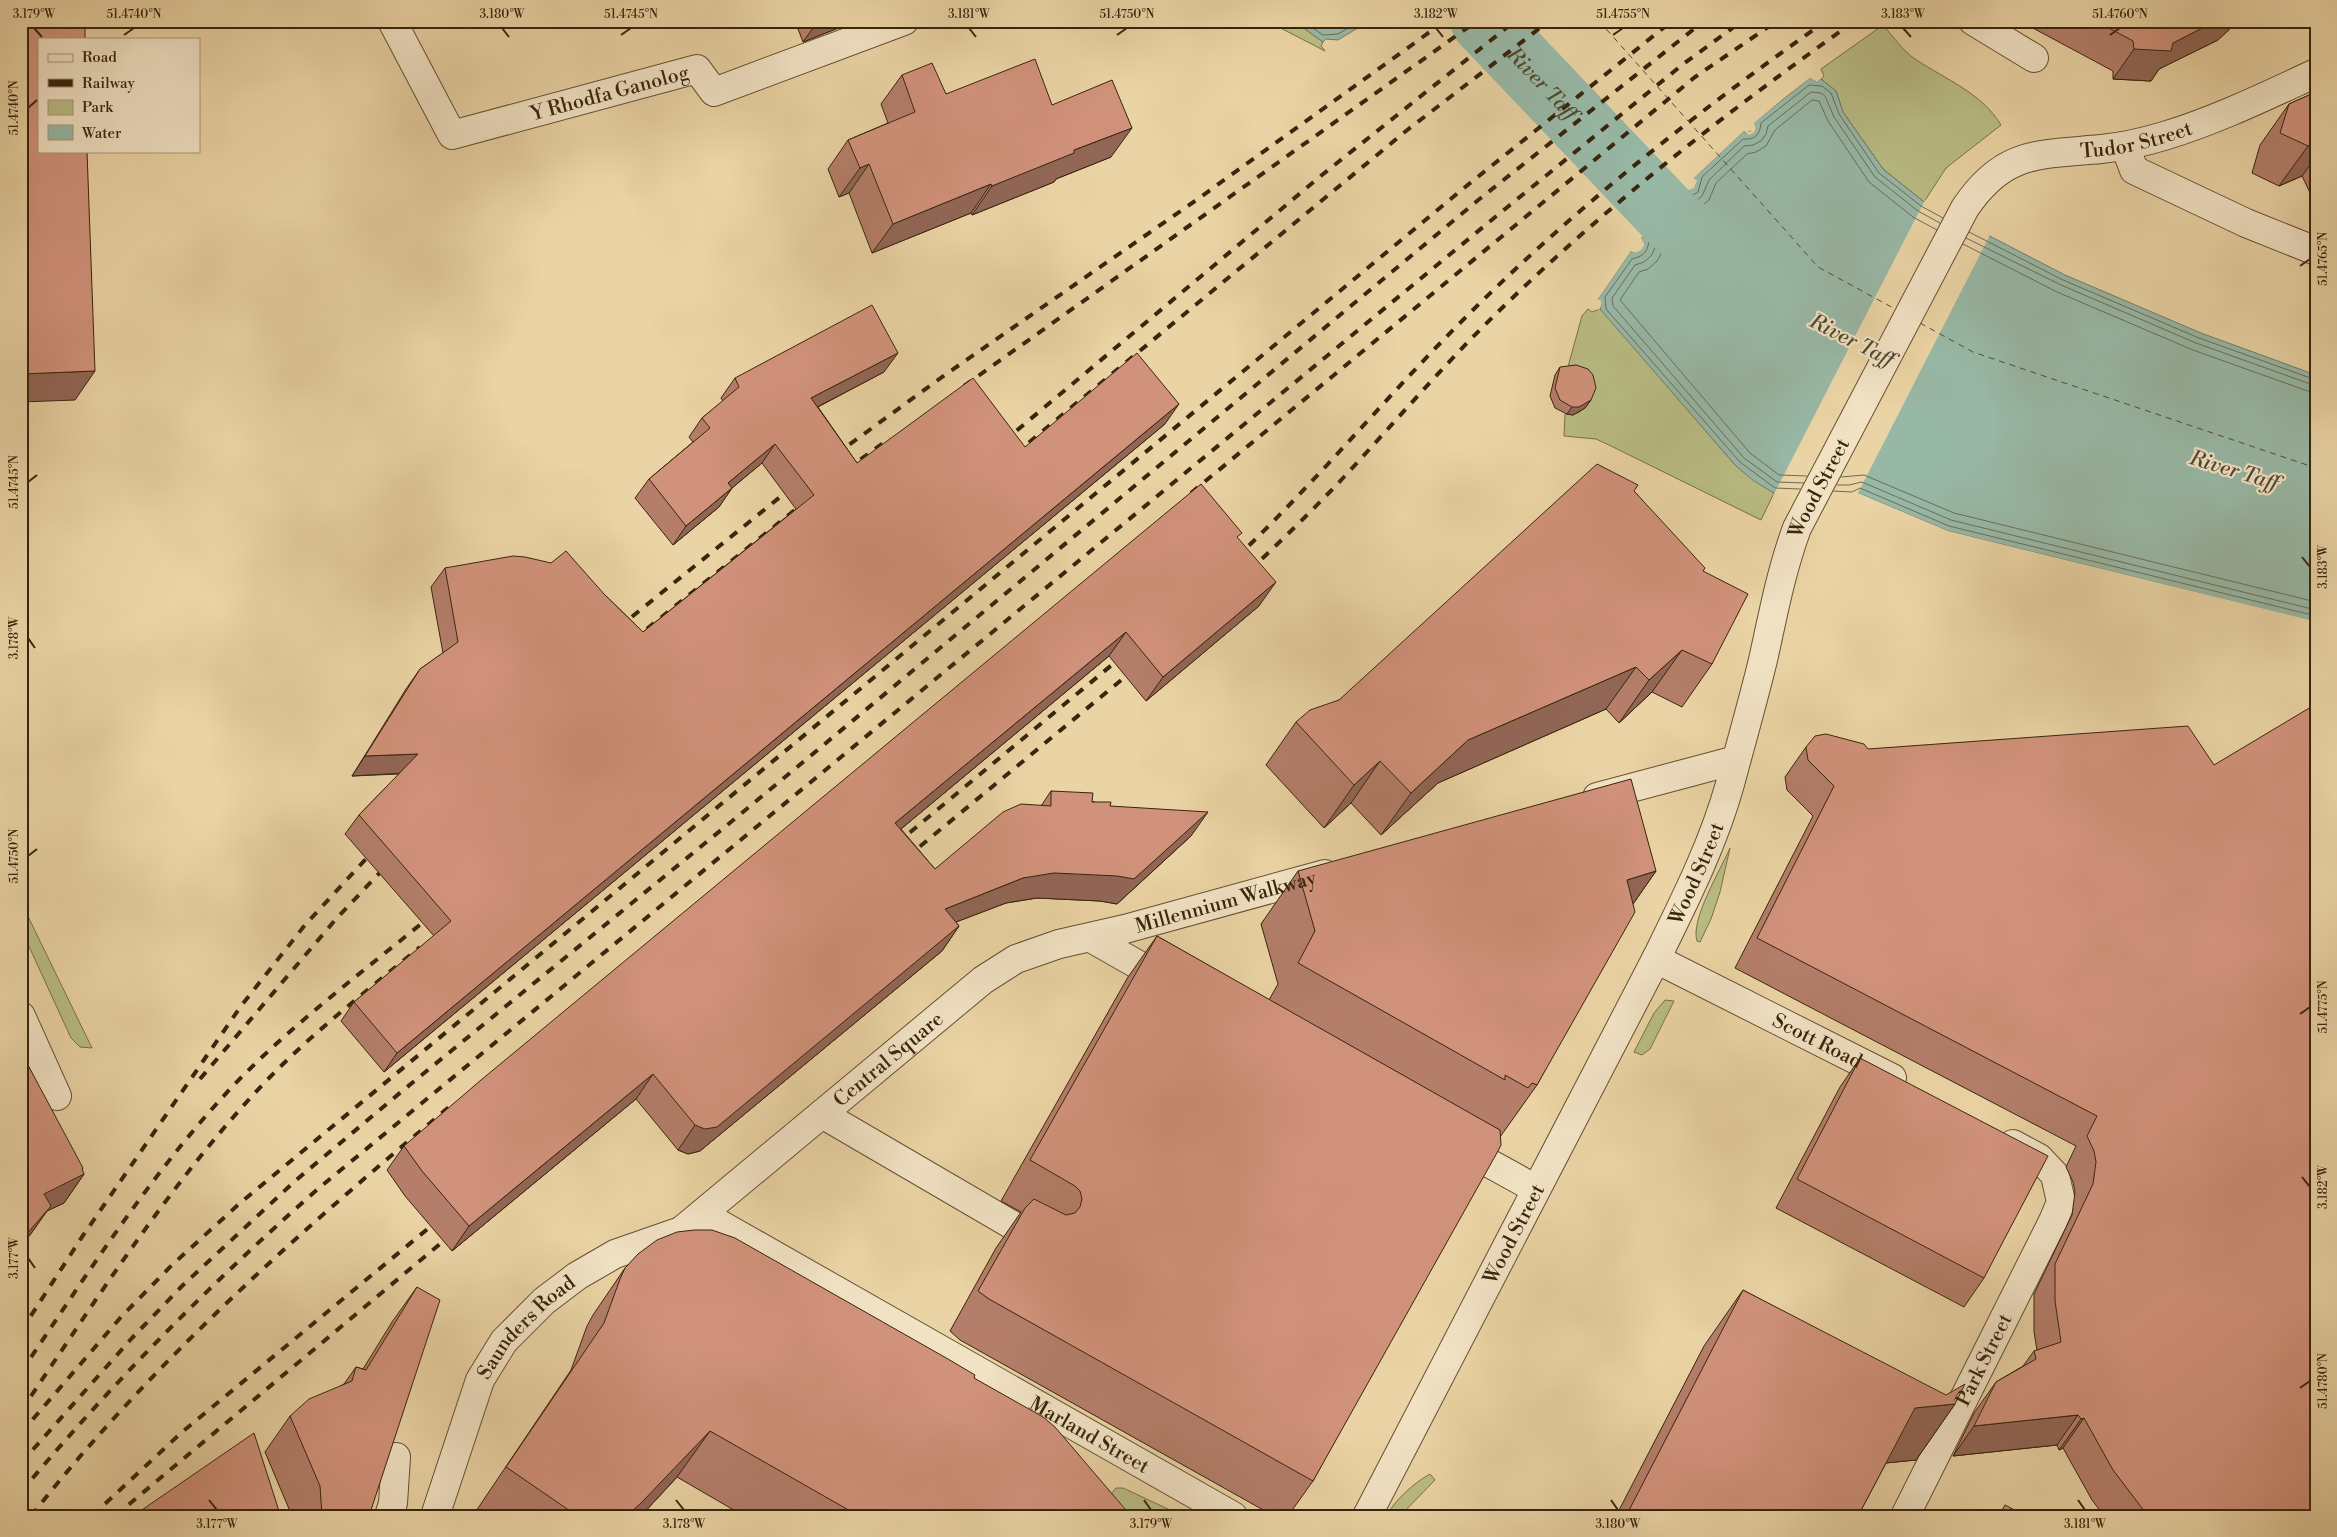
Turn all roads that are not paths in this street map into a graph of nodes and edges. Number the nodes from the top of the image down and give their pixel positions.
1 (392, 21) edge
2 (904, 21) edge
3 (1973, 21) edge
4 (2034, 58) dead end
5 (2316, 73) edge
6 (2125, 146) junction
7 (1965, 208) joint
8 (2316, 251) edge
9 (1736, 760) junction
10 (1573, 804) edge
11 (1345, 868) edge
12 (1091, 938) junction
13 (1656, 959) junction
14 (1194, 996) edge
15 (21, 1016) edge
16 (1910, 1088) edge
17 (57, 1096) dead end
18 (822, 1114) junction
19 (1988, 1130) edge
20 (1438, 1136) edge
21 (1536, 1189) junction
22 (702, 1214) junction
23 (1038, 1240) edge
24 (945, 1354) junction
25 (988, 1406) edge
26 (396, 1457) edge
27 (389, 1516) edge
28 (435, 1516) edge
29 (1233, 1516) edge
30 (1367, 1516) edge
31 (1905, 1516) edge

1 - 2 street, Y Rhodfa Ganolog
3 - 4 street
5 - 6 street, Tudor Street
6 - 7 street, Tudor Street
6 - 8 street
7 - 9 street, Wood Street
9 - 10 street
9 - 13 street, Wood Street
11 - 12 street, Millennium Walkway
12 - 14 street
12 - 18 street, Central Square
13 - 16 street, Scott Road
13 - 21 street, Wood Street
15 - 17 street
18 - 22 street, Central Square
18 - 23 street
19 - 31 street, Park Street
20 - 21 street
21 - 30 street, Wood Street
22 - 24 street, Marland Street
22 - 28 street, Saunders Road
24 - 25 street, Marland Street
24 - 29 street, Marland Street
26 - 27 street

